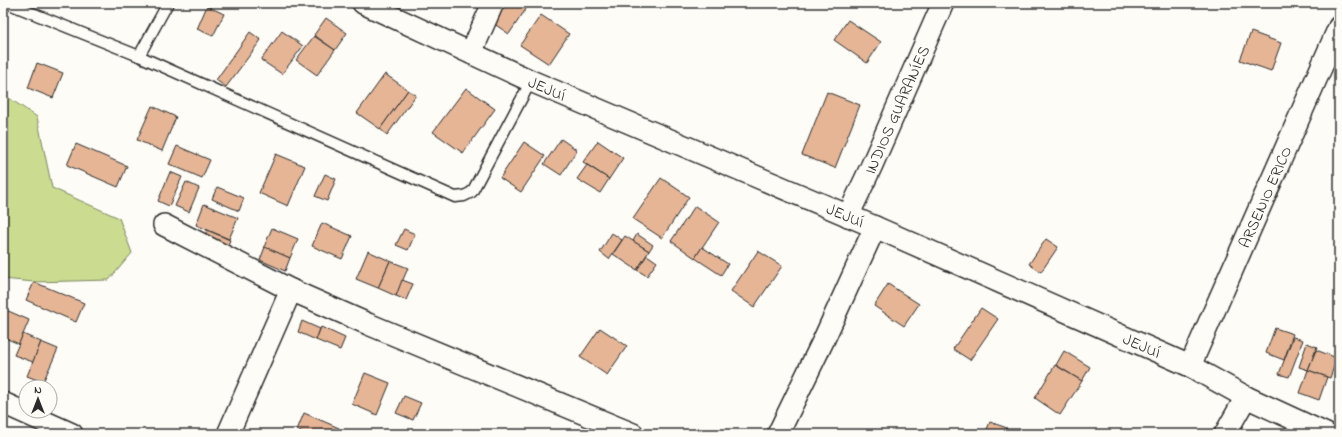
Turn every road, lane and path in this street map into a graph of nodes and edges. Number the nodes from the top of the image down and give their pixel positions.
1 (7, 3) edge
2 (168, 3) edge
3 (363, 3) edge
4 (493, 3) edge
5 (943, 3) edge
6 (1339, 27) edge
7 (471, 53) junction
8 (139, 56) junction
9 (531, 81) junction
10 (848, 216) junction
11 (164, 225) dead end
12 (874, 227) junction
13 (290, 290) junction
14 (1190, 366) junction
15 (1246, 397) junction
16 (3, 403) edge
17 (72, 434) edge
18 (228, 434) edge
19 (633, 434) edge
20 (778, 434) edge
21 (1225, 434) edge
22 (1326, 434) edge

1 - 8 lane
2 - 8 lane
3 - 7 street, JEJUÍ
4 - 7 street
5 - 10 street, INDIOS GUARANÍES
6 - 14 street, ARSENIO ERICO
7 - 9 street, JEJUÍ
8 - 9 lane
9 - 10 street, JEJUÍ
10 - 12 street, JEJUÍ
11 - 13 street
12 - 14 street, JEJUÍ
12 - 20 street
13 - 18 street
13 - 19 street
14 - 15 street, JEJUÍ
15 - 21 street
15 - 22 street, JEJUÍ
16 - 17 street

